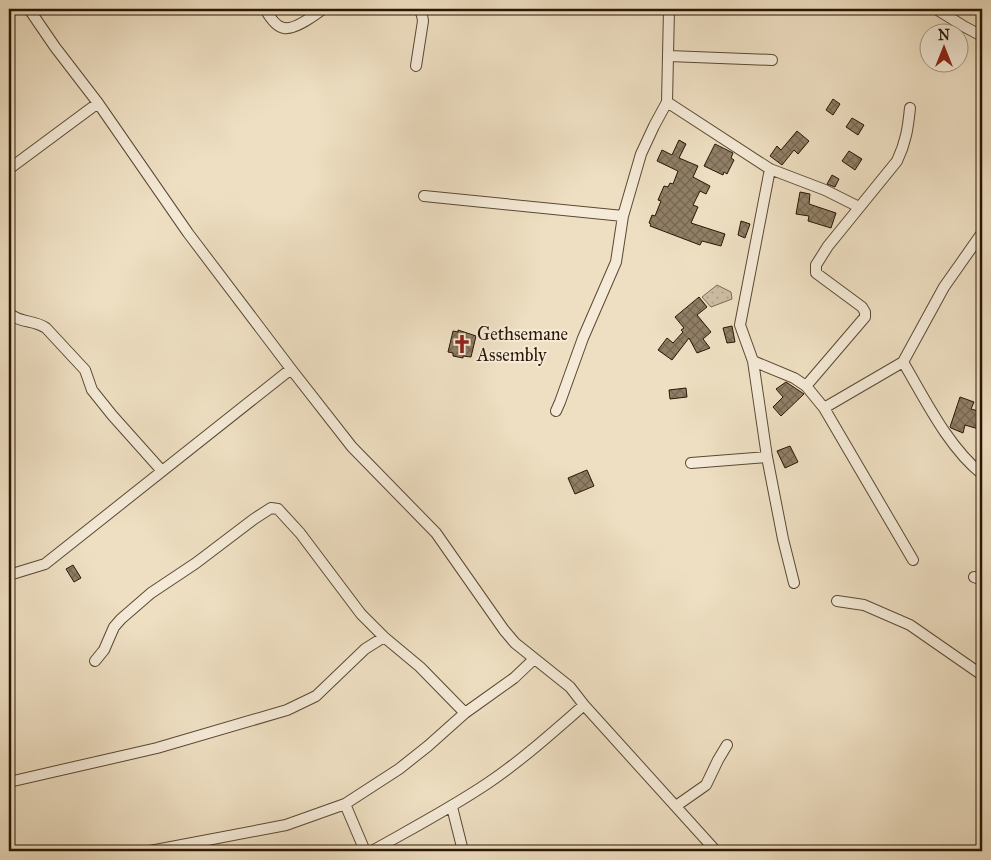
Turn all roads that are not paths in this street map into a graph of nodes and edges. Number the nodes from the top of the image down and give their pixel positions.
1 (29, 9) edge
2 (265, 9) edge
3 (323, 9) edge
4 (419, 9) edge
5 (669, 9) edge
6 (936, 9) edge
7 (982, 36) edge
8 (669, 56) junction
9 (772, 60) dead end
10 (416, 66) dead end
11 (667, 102) junction
12 (98, 104) junction
13 (910, 108) dead end
14 (9, 169) edge
15 (770, 169) junction
16 (424, 196) dead end
17 (859, 207) junction
18 (623, 216) junction
19 (982, 233) edge
20 (9, 312) edge
21 (753, 361) junction
22 (903, 362) junction
23 (291, 369) junction
24 (806, 386) junction
25 (824, 408) junction
26 (556, 411) dead end
27 (767, 457) junction
28 (690, 463) dead end
29 (162, 471) junction
30 (982, 474) edge
31 (913, 560) dead end
32 (9, 575) edge
33 (794, 583) dead end
34 (836, 601) dead end
35 (384, 637) junction
36 (534, 659) junction
37 (95, 661) dead end
38 (982, 674) edge
39 (584, 705) junction
40 (465, 713) junction
41 (727, 745) dead end
42 (9, 782) edge
43 (345, 804) junction
44 (676, 806) junction
45 (452, 807) junction
46 (150, 851) edge
47 (365, 851) edge
48 (372, 851) edge
49 (463, 851) edge
50 (716, 851) edge

1 - 12 street
2 - 3 street
4 - 10 street
5 - 8 street
6 - 7 street
8 - 9 street
8 - 11 street
11 - 15 street
11 - 18 street
12 - 14 street
12 - 23 street
13 - 17 street
15 - 17 street
15 - 21 street
16 - 18 street
17 - 24 street
18 - 26 street
19 - 22 street
20 - 29 street
21 - 24 street
21 - 27 street
22 - 25 street
22 - 30 street
23 - 29 street
23 - 36 street
24 - 25 street
25 - 31 street
27 - 28 street
27 - 33 street
29 - 32 street
34 - 38 street
35 - 37 street
35 - 40 street
35 - 42 street
36 - 39 street
36 - 40 street
39 - 44 street
39 - 45 street
40 - 43 street
41 - 44 street
43 - 46 street
43 - 47 street
44 - 50 street
45 - 48 street
45 - 49 street

